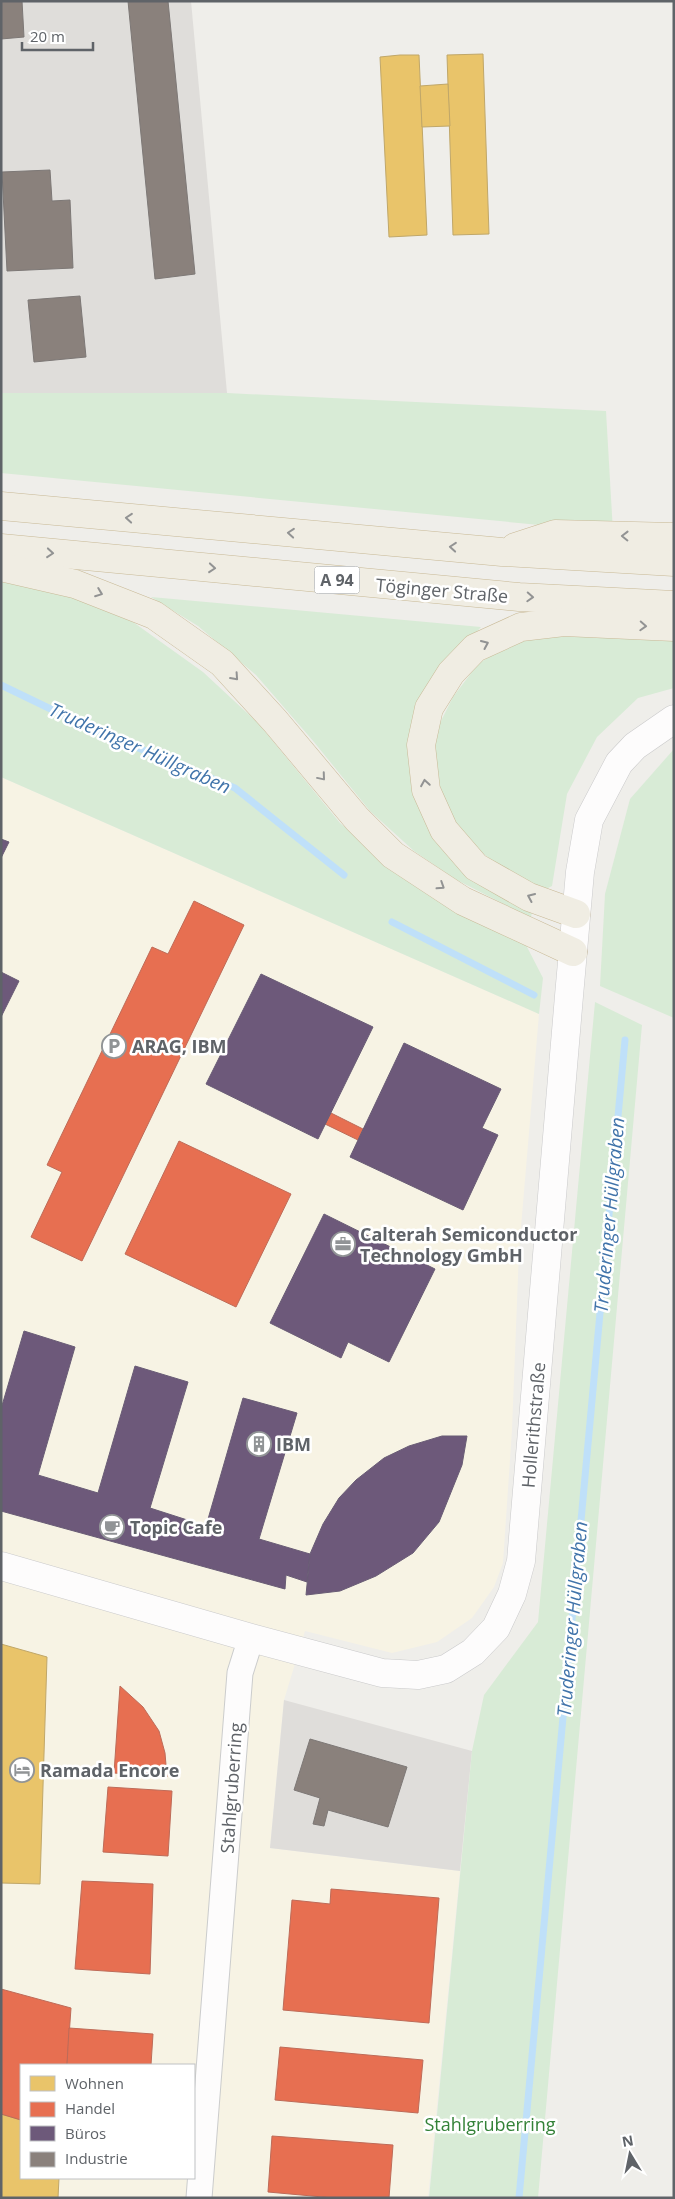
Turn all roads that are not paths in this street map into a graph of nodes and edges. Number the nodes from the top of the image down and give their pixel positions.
1 (1, 506) edge
2 (674, 536) edge
3 (1, 548) edge
4 (502, 552) junction
5 (674, 562) edge
6 (1, 567) edge
7 (674, 606) edge
8 (674, 627) edge
9 (674, 719) edge
10 (576, 914) junction
11 (573, 952) junction
12 (1, 1566) edge
13 (251, 1638) junction
14 (199, 2198) edge

4 -> 1 highway
2 -> 4 highway
3 -> 7 highway, Töginger Straße / A 94
4 - 5 highway
6 -> 11 highway
10 -> 8 highway
9 - 10 main road, Hollerithstraße
10 - 11 main road, Hollerithstraße
11 - 13 main road, Hollerithstraße
12 - 13 main road
13 - 14 street, Stahlgruberring

